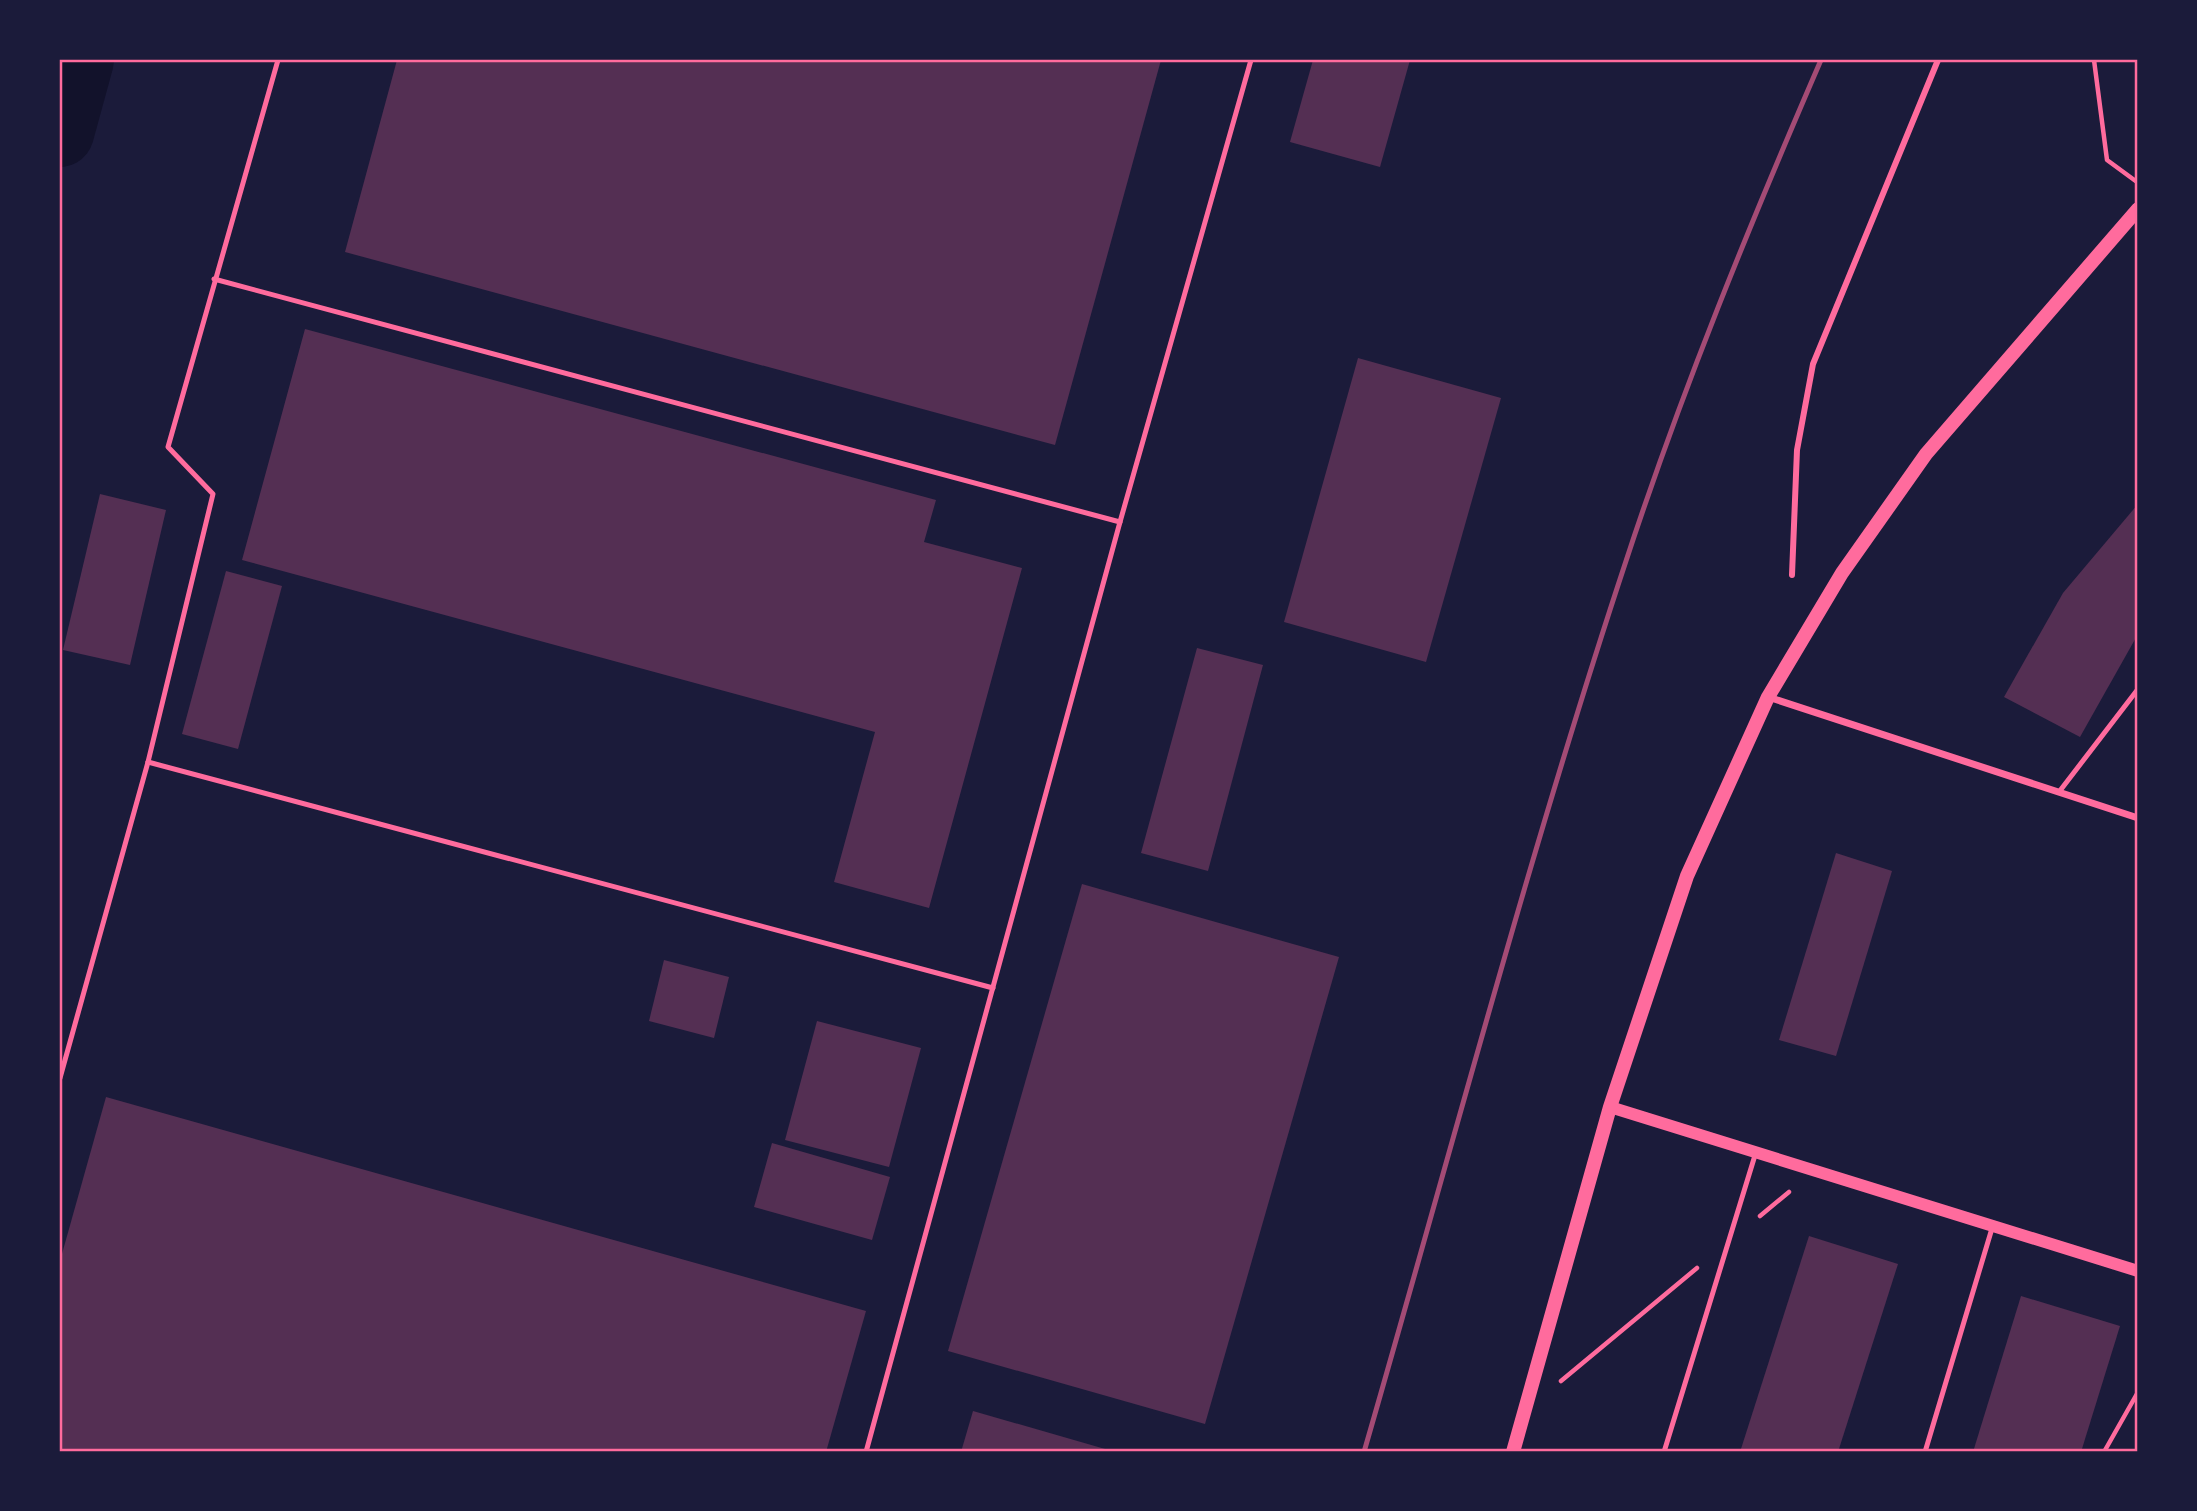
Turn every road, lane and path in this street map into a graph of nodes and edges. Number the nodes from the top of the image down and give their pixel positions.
1 (278, 60) edge
2 (1251, 60) edge
3 (1938, 60) edge
4 (2094, 60) edge
5 (2137, 182) edge
6 (2137, 209) edge
7 (214, 279) junction
8 (1120, 522) junction
9 (1792, 575) dead end
10 (2137, 689) edge
11 (1768, 697) junction
12 (148, 762) junction
13 (2059, 792) junction
14 (2137, 818) edge
15 (993, 988) junction
16 (60, 1078) edge
17 (1610, 1107) junction
18 (1756, 1152) junction
19 (1789, 1192) dead end
20 (1758, 1218) dead end
21 (1993, 1226) junction
22 (1705, 1261) dead end
23 (2137, 1270) edge
24 (2137, 1392) edge
25 (1523, 1414) junction
26 (866, 1451) edge
27 (1513, 1451) edge
28 (1664, 1451) edge
29 (1925, 1451) edge
30 (2104, 1451) edge

1 - 7 lane
2 - 8 lane
3 - 9 street
4 - 5 path
6 - 11 main road
7 - 8 lane
7 - 12 lane
8 - 15 lane
10 - 13 lane
11 - 13 street
11 - 17 main road
12 - 15 lane
12 - 16 lane
13 - 14 street
15 - 26 lane
17 - 18 street
17 - 25 main road
18 - 21 street
18 - 28 lane
19 - 20 path
21 - 23 street
21 - 29 lane
22 - 25 path
24 - 30 path
25 - 27 main road

